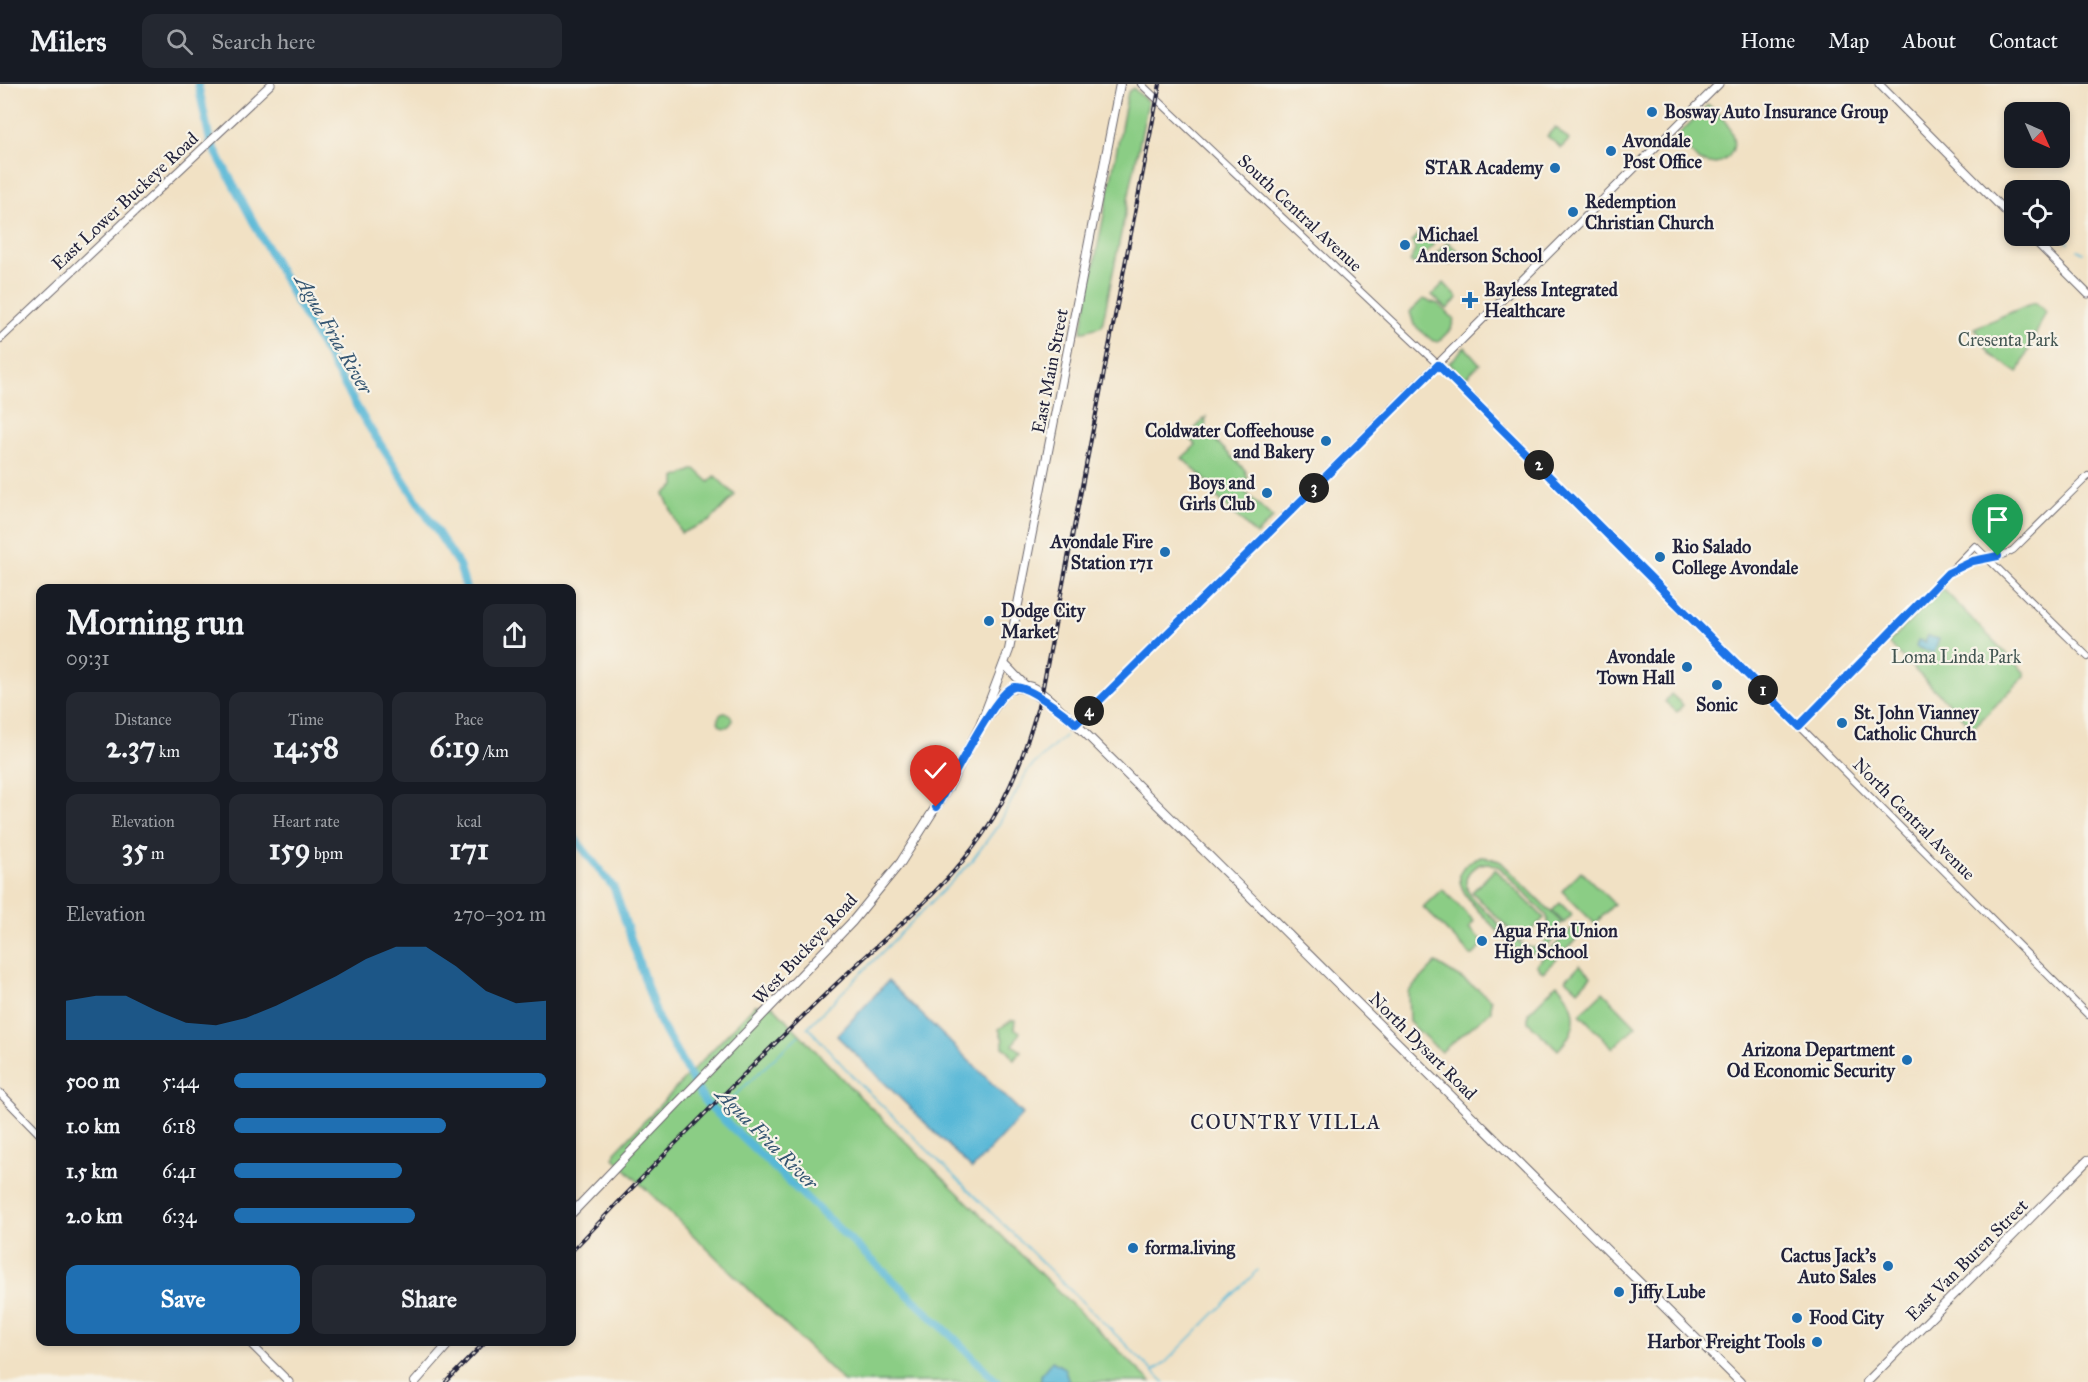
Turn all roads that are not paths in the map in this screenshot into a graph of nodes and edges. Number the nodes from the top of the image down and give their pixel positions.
1 (271, 84) edge
2 (1120, 84) edge
3 (1141, 84) edge
4 (1719, 84) edge
5 (1879, 84) edge
6 (2004, 210) edge
7 (2040, 246) edge
8 (2088, 294) edge
9 (0, 339) edge
10 (1438, 365) junction
11 (2088, 476) edge
12 (1989, 558) junction
13 (1948, 573) junction
14 (2088, 657) edge
15 (1004, 664) junction
16 (1029, 688) junction
17 (1076, 724) junction
18 (980, 726) junction
19 (1799, 726) junction
20 (2088, 1015) edge
21 (0, 1093) edge
22 (36, 1130) edge
23 (2088, 1160) edge
24 (576, 1209) edge
25 (253, 1346) edge
26 (447, 1346) edge
27 (289, 1382) edge
28 (415, 1382) edge
29 (1740, 1382) edge
30 (1867, 1382) edge

1 - 9 main road, East Lower Buckeye Road
2 - 15 main road, East Main Street
3 - 10 street, South Central Avenue
4 - 10 main road
5 - 6 main road
7 - 8 main road
10 - 17 main road
10 - 19 street, North Central Avenue
11 - 12 street
12 - 13 street
12 - 13 street
12 - 14 street
13 - 19 street
15 - 16 main road, North Dysart Road
15 - 18 main road, West Buckeye Road
16 - 17 main road, North Dysart Road
16 - 18 main road
17 - 29 main road, North Dysart Road
18 - 24 main road, West Buckeye Road
19 - 20 street, North Central Avenue
21 - 22 main road
23 - 30 main road, East Van Buren Street
25 - 27 main road
26 - 28 main road

